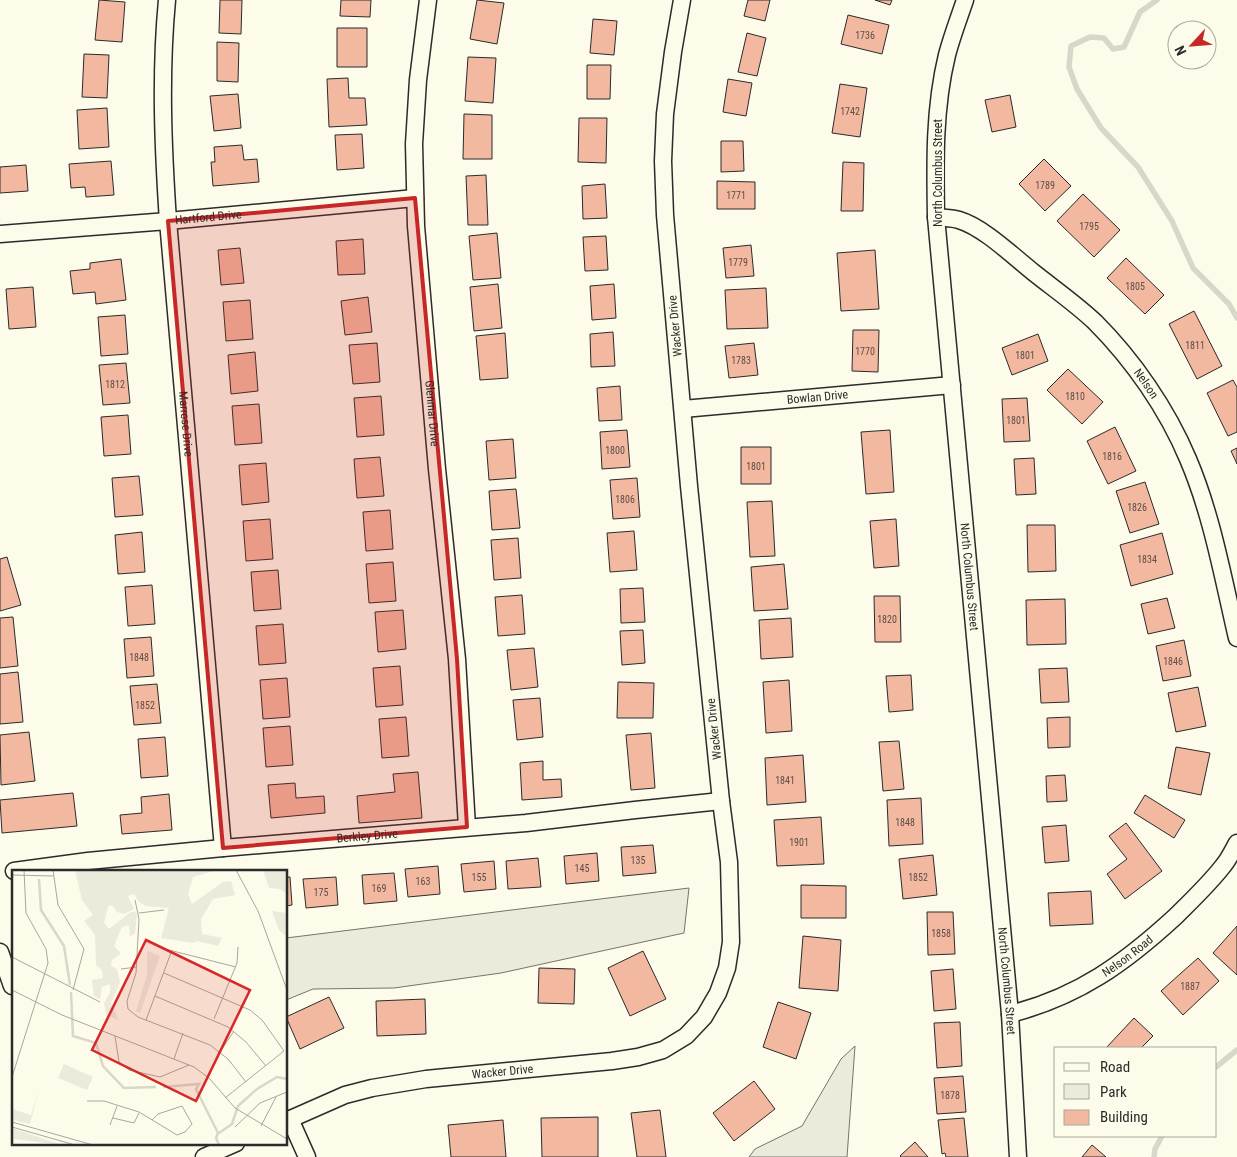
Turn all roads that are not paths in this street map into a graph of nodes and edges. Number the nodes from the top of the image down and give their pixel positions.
1 (167, 0) edge
2 (428, 0) edge
3 (682, 0) edge
4 (965, 0) edge
5 (415, 198) junction
6 (936, 217) junction
7 (168, 222) junction
8 (0, 234) edge
9 (952, 385) junction
10 (683, 409) junction
11 (1237, 638) edge
12 (721, 801) junction
13 (467, 827) junction
14 (1237, 843) edge
15 (224, 848) junction
16 (21, 870) edge
17 (0, 952) edge
18 (12, 986) dead end
19 (1010, 1014) junction
20 (288, 1120) edge
21 (234, 1144) edge
22 (204, 1157) edge
23 (307, 1157) edge
24 (1018, 1157) edge

1 - 7 street, Marrose Drive
2 - 5 street, Glenmar Drive
3 - 10 street, Wacker Drive
4 - 6 street, North Columbus Street
5 - 7 street, Hartford Drive
5 - 13 street, Glenmar Drive
6 - 9 street, North Columbus Street
6 - 11 street, Nelson
7 - 8 street, Hartford Drive
7 - 15 street, Marrose Drive
9 - 10 street, Bowlan Drive
9 - 19 street, North Columbus Street
10 - 12 street, Wacker Drive
12 - 13 street, Berkley Drive
12 - 20 street, Wacker Drive
13 - 15 street, Berkley Drive
14 - 19 street, Nelson Road
15 - 16 street, Berkley Drive
17 - 18 street
19 - 24 street, North Columbus Street
20 - 23 street
21 - 22 street

